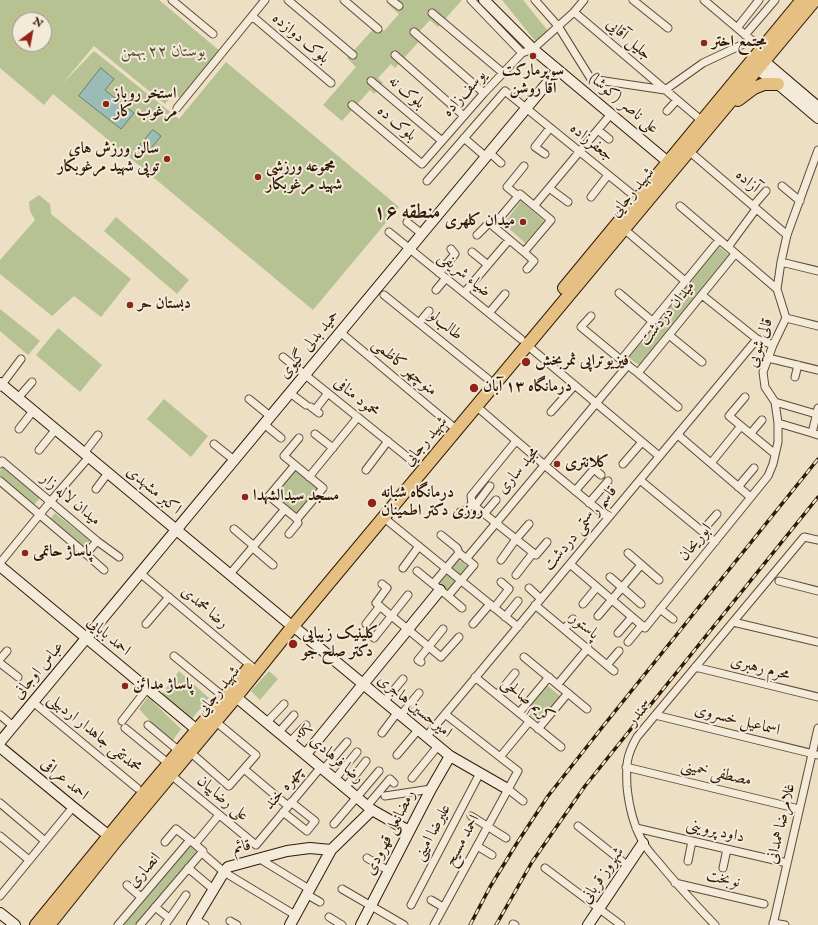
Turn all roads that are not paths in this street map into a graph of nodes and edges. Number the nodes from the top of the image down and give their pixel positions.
1 (265, 0) edge
2 (288, 0) edge
3 (344, 0) edge
4 (391, 0) edge
5 (471, 0) edge
6 (535, 0) edge
7 (584, 0) edge
8 (633, 0) edge
9 (704, 0) edge
10 (759, 0) edge
11 (775, 0) edge
12 (802, 0) edge
13 (815, 0) edge
14 (175, 1) edge
15 (482, 2) edge
16 (399, 6) dead end
17 (574, 12) junction
18 (432, 13) dead end
19 (252, 16) junction
20 (558, 26) junction
21 (668, 28) dead end
22 (737, 28) junction
23 (378, 29) dead end
24 (414, 32) dead end
25 (213, 34) dead end
26 (745, 35) junction
27 (752, 40) junction
28 (533, 49) junction
29 (522, 53) junction
30 (353, 55) dead end
31 (395, 55) dead end
32 (758, 59) junction
33 (558, 70) junction
34 (502, 73) junction
35 (371, 81) dead end
36 (331, 83) dead end
37 (778, 84) junction
38 (665, 90) junction
39 (484, 93) junction
40 (677, 100) junction
41 (352, 105) dead end
42 (818, 107) edge
43 (177, 108) dead end
44 (526, 108) junction
45 (723, 110) junction
46 (668, 111) dead end
47 (611, 114) junction
48 (464, 116) junction
49 (818, 118) edge
50 (702, 121) junction
51 (550, 128) junction
52 (598, 130) junction
53 (464, 138) junction
54 (609, 139) dead end
55 (442, 142) junction
56 (818, 150) edge
57 (689, 151) junction
58 (580, 152) junction
59 (545, 154) dead end
60 (488, 155) junction
61 (668, 162) junction
62 (501, 163) dead end
63 (422, 164) joint
64 (524, 166) dead end
65 (608, 175) junction
66 (427, 181) dead end
67 (782, 186) dead end
68 (549, 188) junction
69 (766, 191) dead end
70 (518, 196) junction
71 (591, 197) dead end
72 (638, 199) junction
73 (800, 201) junction
74 (568, 202) dead end
75 (534, 206) junction
76 (680, 206) dead end
77 (755, 208) junction
78 (407, 222) dead end
79 (493, 226) junction
80 (624, 229) junction
81 (389, 232) dead end
82 (422, 234) junction
83 (477, 235) dead end
84 (787, 235) junction
85 (509, 240) junction
86 (719, 240) junction
87 (728, 247) junction
88 (409, 249) junction
89 (451, 249) dead end
90 (472, 252) dead end
91 (524, 252) junction
92 (735, 254) junction
93 (780, 262) junction
94 (488, 265) junction
95 (527, 269) dead end
96 (818, 271) edge
97 (439, 273) junction
98 (446, 278) junction
99 (686, 281) junction
100 (777, 289) junction
101 (436, 290) dead end
102 (464, 293) junction
103 (619, 293) dead end
104 (505, 294) dead end
105 (384, 295) dead end
106 (702, 295) junction
107 (429, 311) dead end
108 (489, 314) junction
109 (591, 316) dead end
110 (786, 318) junction
111 (652, 321) junction
112 (419, 323) junction
113 (818, 326) edge
114 (340, 332) junction
115 (669, 334) junction
116 (757, 339) junction
117 (524, 342) junction
118 (773, 345) junction
119 (283, 357) dead end
120 (768, 358) junction
121 (21, 359) dead end
122 (621, 360) junction
123 (702, 362) dead end
124 (628, 365) junction
125 (798, 365) junction
126 (818, 370) edge
127 (638, 373) junction
128 (305, 374) junction
129 (795, 377) dead end
130 (488, 379) junction
131 (32, 382) dead end
132 (1, 385) edge
133 (575, 385) junction
134 (290, 393) junction
135 (328, 393) junction
136 (745, 397) dead end
137 (18, 398) junction
138 (249, 398) dead end
139 (775, 402) junction
140 (596, 403) junction
141 (476, 406) junction
142 (678, 407) dead end
143 (33, 411) junction
144 (817, 411) edge
145 (551, 412) dead end
146 (270, 416) junction
147 (358, 417) junction
148 (762, 420) dead end
149 (264, 424) junction
150 (778, 424) junction
151 (451, 425) junction
152 (741, 426) junction
153 (19, 429) dead end
154 (56, 430) junction
155 (751, 433) junction
156 (315, 434) dead end
157 (815, 434) edge
158 (98, 435) dead end
159 (678, 435) junction
160 (281, 438) dead end
161 (299, 438) dead end
162 (516, 441) junction
163 (388, 442) junction
164 (642, 442) junction
165 (214, 444) dead end
166 (333, 448) junction
167 (39, 450) dead end
168 (775, 454) junction
169 (86, 455) junction
170 (660, 456) junction
171 (234, 460) junction
172 (411, 460) dead end
173 (711, 463) junction
174 (0, 464) edge
175 (622, 464) dead end
176 (295, 465) junction
177 (544, 465) junction
178 (754, 468) dead end
179 (366, 470) dead end
180 (108, 473) junction
181 (600, 475) dead end
182 (768, 476) joint
183 (309, 477) junction
184 (640, 480) junction
185 (608, 481) dead end
186 (0, 482) edge
187 (490, 486) dead end
188 (738, 486) junction
189 (96, 489) dead end
190 (575, 491) junction
191 (748, 495) dead end
192 (496, 500) dead end
193 (50, 502) junction
194 (589, 503) junction
195 (473, 505) junction
196 (285, 509) junction
197 (460, 512) dead end
198 (484, 514) junction
199 (717, 514) dead end
200 (40, 515) junction
201 (384, 517) junction
202 (608, 518) junction
203 (297, 519) junction
204 (496, 523) junction
205 (529, 524) dead end
206 (176, 529) junction
207 (234, 529) dead end
208 (702, 531) junction
209 (289, 534) dead end
210 (442, 535) dead end
211 (516, 539) junction
212 (818, 540) edge
213 (97, 541) junction
214 (547, 542) dead end
215 (715, 542) junction
216 (253, 546) junction
217 (419, 546) junction
218 (459, 553) junction
219 (628, 553) dead end
220 (86, 554) junction
221 (534, 554) junction
222 (119, 557) dead end
223 (466, 559) junction
224 (501, 560) dead end
225 (0, 563) edge
226 (570, 564) junction
227 (273, 565) dead end
228 (641, 565) junction
229 (0, 566) edge
230 (403, 568) dead end
231 (446, 568) junction
232 (104, 570) dead end
233 (417, 571) dead end
234 (140, 573) junction
235 (230, 574) junction
236 (516, 575) dead end
237 (610, 577) dead end
238 (659, 580) dead end
239 (461, 581) junction
240 (779, 581) dead end
241 (501, 582) dead end
242 (382, 584) dead end
243 (597, 587) junction
244 (622, 587) junction
245 (529, 588) dead end
246 (440, 590) junction
247 (818, 591) edge
248 (408, 595) dead end
249 (169, 597) junction
250 (541, 598) junction
251 (612, 600) junction
252 (518, 601) dead end
253 (378, 604) junction
254 (583, 604) dead end
255 (641, 604) dead end
256 (535, 605) junction
257 (492, 606) junction
258 (462, 608) dead end
259 (660, 610) junction
260 (392, 616) junction
261 (598, 616) dead end
262 (505, 617) junction
263 (632, 617) junction
264 (573, 619) dead end
265 (673, 619) dead end
266 (733, 622) junction
267 (146, 624) dead end
268 (290, 624) junction
269 (366, 624) dead end
270 (473, 624) dead end
271 (518, 627) junction
272 (644, 627) junction
273 (443, 628) dead end
274 (564, 629) junction
275 (407, 630) junction
276 (618, 633) dead end
277 (459, 637) dead end
278 (86, 638) junction
279 (374, 638) dead end
280 (628, 642) dead end
281 (818, 642) edge
282 (428, 647) junction
283 (588, 648) junction
284 (7, 650) dead end
285 (619, 651) dead end
286 (174, 656) dead end
287 (524, 657) dead end
288 (0, 659) edge
289 (420, 662) dead end
290 (0, 663) edge
291 (607, 665) junction
292 (251, 666) junction
293 (695, 667) junction
294 (614, 671) dead end
295 (515, 673) dead end
296 (475, 677) junction
297 (549, 677) junction
298 (18, 678) dead end
299 (403, 680) dead end
300 (363, 684) junction
301 (558, 684) junction
302 (148, 689) junction
303 (419, 693) dead end
304 (568, 693) junction
305 (497, 695) junction
306 (230, 697) junction
307 (818, 697) edge
308 (33, 702) junction
309 (384, 702) junction
310 (284, 704) dead end
311 (587, 709) dead end
312 (519, 713) junction
313 (399, 714) junction
314 (445, 714) junction
315 (0, 715) edge
316 (294, 715) dead end
317 (656, 715) junction
318 (215, 722) junction
319 (267, 722) junction
320 (529, 722) junction
321 (148, 725) dead end
322 (306, 725) dead end
323 (13, 726) junction
324 (818, 728) edge
325 (538, 729) junction
326 (418, 730) junction
327 (279, 732) junction
328 (200, 733) junction
329 (382, 733) dead end
330 (426, 737) junction
331 (0, 742) edge
332 (290, 742) junction
333 (347, 742) dead end
334 (438, 746) junction
335 (0, 747) edge
336 (561, 747) dead end
337 (184, 752) junction
338 (357, 752) dead end
339 (306, 754) junction
340 (815, 754) edge
341 (397, 755) dead end
342 (450, 756) junction
343 (500, 757) junction
344 (366, 761) dead end
345 (626, 767) junction
346 (322, 768) junction
347 (170, 769) junction
348 (244, 769) junction
349 (379, 771) dead end
350 (480, 773) junction
351 (412, 778) dead end
352 (335, 779) junction
353 (394, 783) dead end
354 (137, 788) dead end
355 (345, 788) junction
356 (506, 788) junction
357 (431, 789) junction
358 (385, 796) dead end
359 (356, 797) junction
360 (523, 801) dead end
361 (0, 803) edge
362 (290, 804) junction
363 (73, 807) junction
364 (369, 808) junction
365 (799, 809) junction
366 (284, 812) junction
367 (219, 815) junction
368 (471, 816) dead end
369 (334, 824) dead end
370 (488, 826) junction
371 (578, 826) dead end
372 (636, 828) junction
373 (409, 831) junction
374 (0, 836) edge
375 (506, 838) dead end
376 (112, 839) junction
377 (45, 841) junction
378 (692, 841) junction
379 (165, 842) dead end
380 (193, 842) junction
381 (643, 843) junction
382 (256, 845) joint
383 (477, 846) junction
384 (727, 849) junction
385 (331, 850) junction
386 (201, 852) junction
387 (492, 855) dead end
388 (367, 858) dead end
389 (260, 859) junction
390 (30, 860) junction
391 (688, 860) dead end
392 (454, 861) dead end
393 (787, 863) junction
394 (628, 866) junction
395 (465, 867) junction
396 (188, 868) junction
397 (545, 868) dead end
398 (723, 868) dead end
399 (389, 871) junction
400 (224, 872) junction
401 (675, 883) junction
402 (127, 885) dead end
403 (213, 889) junction
404 (342, 889) dead end
405 (308, 892) junction
406 (186, 895) dead end
407 (0, 896) edge
408 (141, 897) junction
409 (431, 900) dead end
410 (320, 902) dead end
411 (764, 904) dead end
412 (411, 905) dead end
413 (371, 906) junction
414 (155, 907) junction
415 (443, 907) junction
416 (599, 909) junction
417 (0, 913) edge
418 (295, 915) junction
419 (329, 917) dead end
420 (169, 918) junction
421 (230, 921) dead end
422 (194, 922) edge
423 (773, 924) edge
424 (15, 925) edge
425 (36, 925) edge
426 (49, 925) edge
427 (118, 925) edge
428 (140, 925) edge
429 (165, 925) edge
430 (205, 925) edge
431 (237, 925) edge
432 (290, 925) edge
433 (342, 925) edge
434 (360, 925) edge
435 (404, 925) edge
436 (434, 925) edge
437 (588, 925) edge
438 (621, 925) edge
439 (715, 925) edge
440 (785, 925) edge

1 - 19 street
2 - 30 street
3 - 23 street
4 - 16 street
5 - 15 street
6 - 20 street
7 - 17 street
8 - 21 street
9 - 22 street
10 - 22 street
11 - 26 street
12 - 32 main road, شهید رجایی
13 - 32 main road, شهید رجایی
14 - 25 street
15 - 28 street, علی ناصر (کوشا)
15 - 29 street
17 - 20 street
17 - 38 street, جلیل آقایی
18 - 34 street
19 - 36 street, بلوک دوازده
19 - 43 street
20 - 28 street
20 - 38 street
22 - 26 street
24 - 39 street
26 - 27 street
27 - 32 street
27 - 38 street
28 - 29 street, یوسف‌زاده
28 - 33 street, علی ناصر (کوشا)
29 - 34 street, یوسف‌زاده
31 - 48 street
32 - 37 street
32 - 42 street
32 - 45 main road, شهید رجایی
32 - 50 main road, شهید رجایی
33 - 44 street, حمید بدلی گیوی
33 - 47 street, علی ناصر (کوشا)
34 - 39 street, یوسف‌زاده
35 - 55 street, بلوک نه
37 - 45 main road
37 - 49 street
38 - 40 street, جلیل آقایی
39 - 48 street, یوسف‌زاده
40 - 46 street
40 - 50 street, جلیل آقایی
41 - 63 street, بلوک ده
44 - 51 street, جعفرزاده
44 - 53 street, جعفرزاده
44 - 60 street, حمید بدلی گیوی
45 - 57 main road, شهید رجایی
47 - 52 street
47 - 61 street, علی ناصر (کوشا)
48 - 55 street, یوسف‌زاده
50 - 61 main road, شهید رجایی
51 - 58 street, جعفرزاده
51 - 59 street
52 - 54 street
52 - 58 street
53 - 60 street
53 - 66 street
55 - 63 street, یوسف‌زاده
56 - 73 street, قالی شویی
57 - 77 street, آزاده
57 - 80 main road, شهید رجایی
58 - 65 street, جعفرزاده
58 - 68 street
60 - 62 street
60 - 82 street, حمید بدلی گیوی
61 - 72 main road, شهید رجایی
64 - 70 street
65 - 71 street
65 - 72 street, جعفرزاده
67 - 73 street
68 - 74 street
68 - 75 street
69 - 77 street
70 - 75 street
70 - 79 street
72 - 117 main road, شهید رجایی
73 - 84 street, قالی شویی
75 - 91 street
76 - 86 street
77 - 84 street, آزاده
77 - 87 street
78 - 82 street
79 - 83 street
79 - 85 street
80 - 99 street
80 - 117 main road, شهید رجایی
81 - 88 street, ضیاء شریفی
82 - 88 street, حمید بدلی گیوی
84 - 93 street, قالی شویی
85 - 91 street
85 - 94 street
86 - 87 street
86 - 99 street, میدان دردشت
87 - 92 street
88 - 97 street, ضیاء شریفی
88 - 114 street, حمید بدلی گیوی
89 - 97 street
90 - 94 street
91 - 95 street
92 - 100 street
92 - 106 street, میدان دردشت
93 - 96 street
93 - 100 street, قالی شویی
94 - 102 street
97 - 98 street, ضیاء شریفی
98 - 101 street
98 - 102 street, ضیاء شریفی
99 - 111 street, میدان دردشت
100 - 110 street, قالی شویی
102 - 108 street, ضیاء شریفی
103 - 111 street
104 - 108 street
105 - 112 street, طالب‌لو
106 - 115 street, میدان دردشت
106 - 116 street
107 - 112 street
108 - 117 street, ضیاء شریفی
109 - 122 street
110 - 113 street
110 - 118 street, قالی شویی
111 - 122 street, میدان دردشت
112 - 130 street, طالب‌لو
114 - 128 street, حمید بدلی گیوی
114 - 151 street, منوچهر کاظمی
115 - 123 street
115 - 127 street, میدان دردشت
116 - 118 street
116 - 159 street, قاسم رستمی دردشت
117 - 130 main road, شهید رجایی
117 - 133 street, ضیاء شریفی
117 - 141 main road, شهید رجایی
118 - 120 street, قالی شویی
119 - 128 street, محمود منافی
120 - 125 street
120 - 139 street, قالی شویی
121 - 132 street
122 - 124 street
124 - 127 street
124 - 140 street, مجید ساری
125 - 126 street
125 - 129 street
127 - 142 street
128 - 134 street, حمید بدلی گیوی
128 - 135 street, محمود منافی
130 - 151 main road, شهید رجایی
131 - 137 street
132 - 137 street, اکبر مشهدی
133 - 140 street, ضیاء شریفی
133 - 145 street
134 - 135 street
134 - 146 street, حمید بدلی گیوی
135 - 147 street, محمود منافی
136 - 152 street
137 - 143 street, اکبر مشهدی
138 - 146 street
139 - 144 street
139 - 150 street, قالی شویی
140 - 164 street, ضیاء شریفی
140 - 177 street, مجید ساری
141 - 162 street
141 - 201 main road, شهید رجایی
143 - 153 street
143 - 154 street, اکبر مشهدی
144 - 157 street
146 - 149 street, حمید بدلی گیوی
147 - 163 street, محمود منافی
147 - 166 street
148 - 155 street
149 - 160 street
149 - 171 street, حمید بدلی گیوی
150 - 157 street
150 - 168 street, قالی شویی
151 - 268 main road, شهید رجایی
152 - 155 street
152 - 173 street
154 - 167 street
154 - 169 street, اکبر مشهدی
155 - 168 street
156 - 166 street
158 - 169 street
159 - 170 street, قاسم رستمی دردشت
159 - 173 street
161 - 176 street
162 - 177 street
162 - 195 street
163 - 172 street, محمود منافی
163 - 179 street
164 - 170 street, ضیاء شریفی
164 - 175 street
165 - 171 street
166 - 183 street
168 - 182 street, قالی شویی
169 - 180 street, اکبر مشهدی
169 - 193 street
170 - 184 street, قاسم رستمی دردشت
171 - 206 street, حمید بدلی گیوی
173 - 188 street
174 - 193 street, میدان لاله زار
176 - 183 street
176 - 196 street
177 - 190 street
177 - 204 street, مجید ساری
178 - 188 street
180 - 189 street
180 - 206 street, اکبر مشهدی
181 - 190 street
182 - 215 street, ابوریحان
183 - 203 street
184 - 202 street, قاسم رستمی دردشت
184 - 208 street
185 - 194 street
186 - 200 street, میدان لاله زار
187 - 195 street
188 - 191 street
190 - 194 street
192 - 198 street
193 - 200 street
193 - 213 street, میدان لاله زار
194 - 202 street
195 - 197 street
195 - 198 street
196 - 203 street
196 - 216 street
198 - 204 street
199 - 208 street
200 - 220 street, میدان لاله زار
200 - 225 street
201 - 217 street
201 - 268 main road, شهید رجایی
202 - 226 street, قاسم رستمی دردشت
203 - 209 street
204 - 211 street
204 - 223 street, مجید ساری
205 - 211 street
206 - 234 street, حمید بدلی گیوی
206 - 235 street, اکبر مشهدی
207 - 216 street
208 - 215 street
210 - 218 street
211 - 221 street
211 - 224 street
212 - 266 street, سمندر
213 - 220 street, میدان لاله زار
213 - 222 street
214 - 221 street
215 - 259 street, ابوریحان
216 - 227 street
216 - 235 street
217 - 230 street
217 - 231 street
218 - 223 street
218 - 231 street
219 - 228 street
220 - 232 street
221 - 236 street
223 - 239 street
226 - 243 street
226 - 250 street, قاسم رستمی دردشت
228 - 238 street
228 - 244 street
229 - 278 street, احمد بابایی
231 - 239 street
231 - 246 street
233 - 246 street
234 - 249 street, رضا محمدی
234 - 278 street, حمید بدلی گیوی
235 - 268 street, اکبر مشهدی
237 - 244 street
239 - 246 street
239 - 257 street
240 - 247 street
241 - 257 street
242 - 253 street
243 - 251 street
243 - 254 street
244 - 251 street
244 - 255 street
245 - 250 street
246 - 258 street
246 - 275 street
248 - 260 street
249 - 267 street
249 - 292 street, رضا محمدی
250 - 256 street, قاسم رستمی دردشت
251 - 261 street
251 - 263 street
252 - 262 street
253 - 260 street
253 - 269 street
256 - 271 street, قاسم رستمی دردشت
256 - 274 street, پاستور
257 - 262 street
257 - 270 street
259 - 265 street
259 - 272 street, ابوریحان
260 - 275 street
260 - 279 street
262 - 271 street
263 - 272 street
263 - 276 street
264 - 274 street
266 - 281 street
266 - 293 street, سمندر
268 - 292 main road, شهید رجایی
268 - 300 street, امیرحسین هاجری
268 - 306 main road, شهید رجایی
271 - 296 street, قاسم رستمی دردشت
272 - 280 street, ابوریحان
273 - 282 street
274 - 283 street, پاستور
275 - 282 street
275 - 300 street
277 - 282 street
278 - 302 street, احمد بابایی
278 - 308 street, عباس اوجانی
282 - 289 street
283 - 291 street, پاستور
283 - 301 street
284 - 288 street
285 - 291 street
286 - 306 street
287 - 297 street
290 - 298 street
291 - 294 street, پاستور
292 - 306 main road, شهید رجایی
293 - 307 street, محرم رهبری
293 - 317 street, سمندر
295 - 305 street
296 - 305 street, کریم صالحی
296 - 314 street, قاسم رستمی دردشت
297 - 301 street
297 - 312 street
299 - 309 street
300 - 309 street, امیرحسین هاجری
300 - 339 street
301 - 304 street
302 - 328 street, احمد بابایی
302 - 347 street, علی رضاییان
303 - 313 street
304 - 311 street
304 - 325 street
305 - 312 street, کریم صالحی
306 - 318 main road, شهید رجایی
306 - 319 street, رضا فرهادی کیا
306 - 328 main road, شهید رجایی
308 - 323 street, عباس اوجانی
308 - 354 street, محمدتقی جاهدار اردبیلی
309 - 313 street, امیرحسین هاجری
310 - 319 street
312 - 320 street, کریم صالحی
313 - 326 street, امیرحسین هاجری
313 - 329 street
314 - 330 street, قاسم رستمی دردشت
314 - 343 street
315 - 323 street
316 - 327 street
317 - 340 street, اسماعیل خسروی
317 - 345 street, سمندر
318 - 328 main road, شهید رجایی
318 - 348 street
319 - 327 street, رضا فرهادی کیا
320 - 325 street, کریم صالحی
320 - 343 street
321 - 337 street
322 - 332 street
323 - 331 street, عباس اوجانی
324 - 340 street, غلامرضا همدانی
325 - 336 street, کریم صالحی
326 - 330 street, امیرحسین هاجری
326 - 341 street
327 - 332 street, رضا فرهادی کیا
328 - 337 main road, شهید رجایی
330 - 334 street, امیرحسین هاجری
332 - 339 street, رضا فرهادی کیا
333 - 346 street, چهره خند
334 - 342 street, امیرحسین هاجری
334 - 351 street
335 - 363 street, احمد عراقی
337 - 347 main road, شهید رجایی
337 - 348 street
338 - 352 street
339 - 346 street, رضا فرهادی کیا
340 - 365 street, غلامرضا همدانی
342 - 350 street, امیرحسین هاجری
342 - 357 street, رمضانعلی قهرودی
343 - 356 street, احمد مسیح
344 - 355 street
345 - 365 street, مصطفی خمینی
345 - 372 street, سمندر
346 - 352 street, رضا فرهادی کیا
346 - 362 street, چهره خند
347 - 367 street, علی رضاییان
347 - 376 main road, شهید رجایی
348 - 362 street
349 - 359 street
350 - 356 street, امیرحسین هاجری
350 - 412 street, علیرضا امینی
352 - 355 street, رضا فرهادی کیا
353 - 364 street
355 - 359 street, رضا فرهادی کیا
356 - 360 street, امیرحسین هاجری
356 - 370 street, احمد مسیح
357 - 358 street
357 - 373 street, رمضانعلی قهرودی
359 - 364 street, رضا فرهادی کیا
359 - 369 street
361 - 377 street
362 - 366 street, چهره خند
362 - 366 street
363 - 376 street, احمد عراقی
363 - 377 street
364 - 373 street, رضا فرهادی کیا
364 - 385 street
365 - 393 street, غلامرضا همدانی
366 - 382 street, چهره خند
367 - 380 street, انصاری
367 - 382 street, علی رضاییان
368 - 370 street
370 - 375 street
370 - 383 street, احمد مسیح
371 - 394 street
372 - 378 street, داود پروینی
372 - 381 street, سمندر
373 - 399 street, رمضانعلی قهرودی
374 - 390 street
376 - 425 main road, شهید رجایی
376 - 426 main road, شهید رجایی
377 - 390 street
378 - 384 street, داود پروینی
378 - 391 street
379 - 380 street
380 - 386 street
380 - 408 street, انصاری
381 - 394 street, شهروز قربانی
381 - 401 street, سمندر
383 - 387 street
383 - 395 street, احمد مسیح
384 - 393 street, داود پروینی
384 - 398 street
385 - 389 street, قائم
385 - 405 street
386 - 396 street, انصاری
386 - 400 street
388 - 399 street
389 - 400 street, قائم
389 - 405 street
390 - 407 street
392 - 395 street
393 - 423 street, غلامرضا همدانی
394 - 416 street, شهروز قربانی
395 - 415 street, احمد مسیح
396 - 403 street
396 - 414 street, انصاری
397 - 416 street
399 - 413 street, رمضانعلی قهرودی
400 - 403 street, قائم
400 - 418 street
401 - 411 street, نوبخت
401 - 439 street, سمندر
402 - 408 street
403 - 422 street, قائم
404 - 413 street
405 - 410 street
405 - 418 street
406 - 420 street
408 - 427 street, انصاری
409 - 415 street
413 - 434 street, رمضانعلی قهرودی
413 - 435 street
414 - 420 street
414 - 428 street, انصاری
415 - 436 street, احمد مسیح
416 - 437 street, شهروز قربانی
416 - 438 street
417 - 424 street
418 - 432 street
419 - 433 street
420 - 429 street
421 - 431 street
422 - 430 street
423 - 440 street

